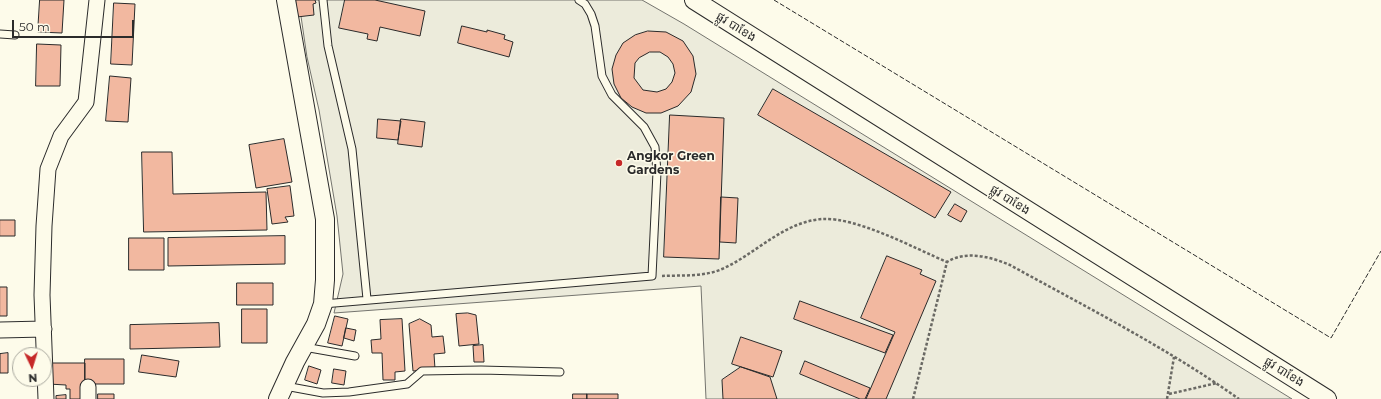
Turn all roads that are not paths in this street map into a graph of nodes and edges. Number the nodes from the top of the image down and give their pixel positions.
1 (97, 0) edge
2 (286, 0) edge
3 (323, 0) edge
4 (579, 0) edge
5 (694, 0) edge
6 (0, 34) edge
7 (15, 35) dead end
8 (367, 300) junction
9 (323, 304) junction
10 (44, 329) junction
11 (0, 330) edge
12 (304, 347) junction
13 (355, 356) dead end
14 (560, 372) dead end
15 (281, 392) edge
16 (46, 399) edge
17 (1327, 399) edge

1 - 10 street
2 - 9 street
3 - 8 lane
4 - 8 lane
5 - 17 street, ផ្លូវ បាខែង
6 - 7 lane
8 - 9 lane
9 - 12 street
10 - 11 street
10 - 16 street
12 - 13 lane
12 - 15 street
14 - 15 lane

